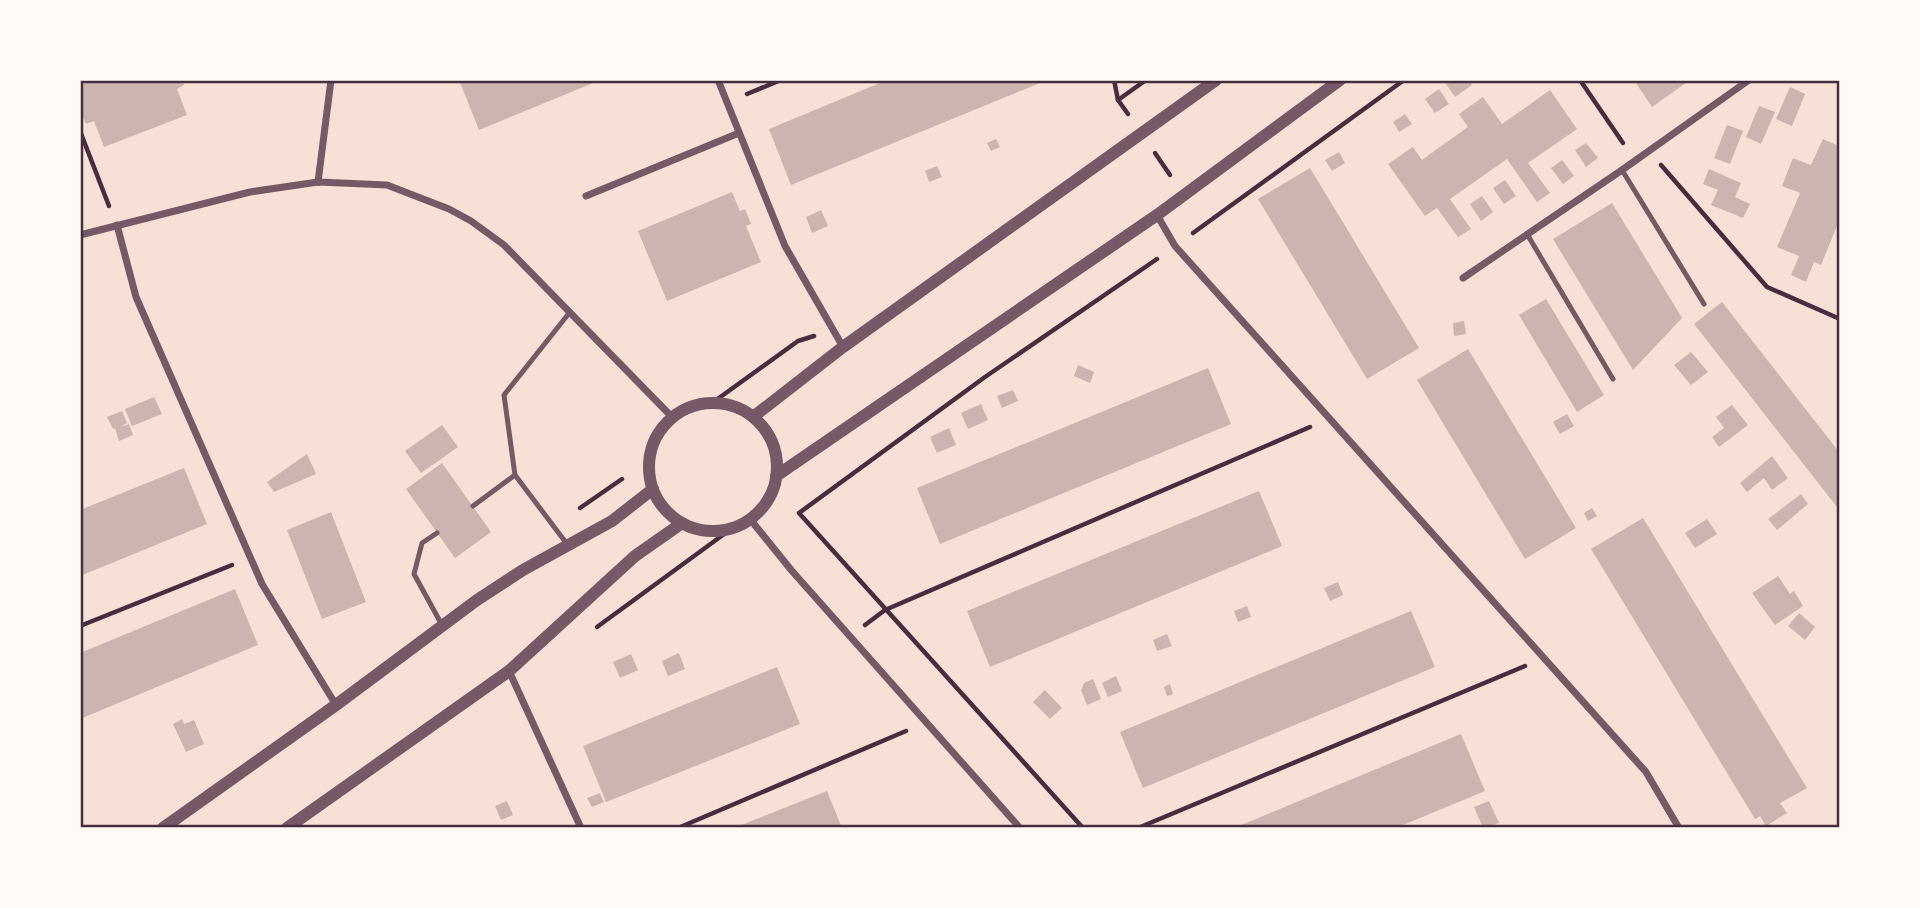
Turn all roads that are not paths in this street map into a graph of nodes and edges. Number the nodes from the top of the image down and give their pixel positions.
1 (331, 80) edge
2 (718, 80) edge
3 (1216, 80) edge
4 (1340, 80) edge
5 (1749, 80) edge
6 (739, 133) junction
7 (1622, 170) junction
8 (318, 181) junction
9 (586, 196) dead end
10 (1157, 215) junction
11 (117, 225) junction
12 (1527, 234) junction
13 (80, 235) edge
14 (1463, 278) dead end
15 (1704, 304) dead end
16 (570, 312) junction
17 (843, 347) junction
18 (1613, 379) dead end
19 (672, 417) junction
20 (754, 417) junction
21 (515, 475) junction
22 (776, 476) junction
23 (653, 489) junction
24 (473, 506) dead end
25 (750, 519) junction
26 (682, 523) junction
27 (437, 533) dead end
28 (567, 545) junction
29 (442, 625) junction
30 (509, 671) junction
31 (336, 705) junction
32 (163, 828) edge
33 (287, 828) edge
34 (581, 828) edge
35 (1020, 828) edge
36 (1679, 828) edge

1 - 8 street
2 - 6 street
3 - 17 street
4 - 10 street
5 - 7 street
6 - 9 street
6 - 17 street
7 - 12 street
7 - 15 lane
8 - 11 street
8 - 16 street
10 - 22 street
10 - 36 street
11 - 13 street
11 - 31 street
12 - 14 street
12 - 18 lane
16 - 19 street
16 - 21 lane
17 - 20 street
19 - 20 street
19 - 23 street
20 - 22 street
21 - 24 lane
21 - 28 lane
22 - 25 street
23 - 26 street
23 - 28 street
25 - 26 street
25 - 35 street
26 - 30 street
27 - 29 lane
28 - 29 street
29 - 31 street
30 - 33 street
30 - 34 street
31 - 32 street

